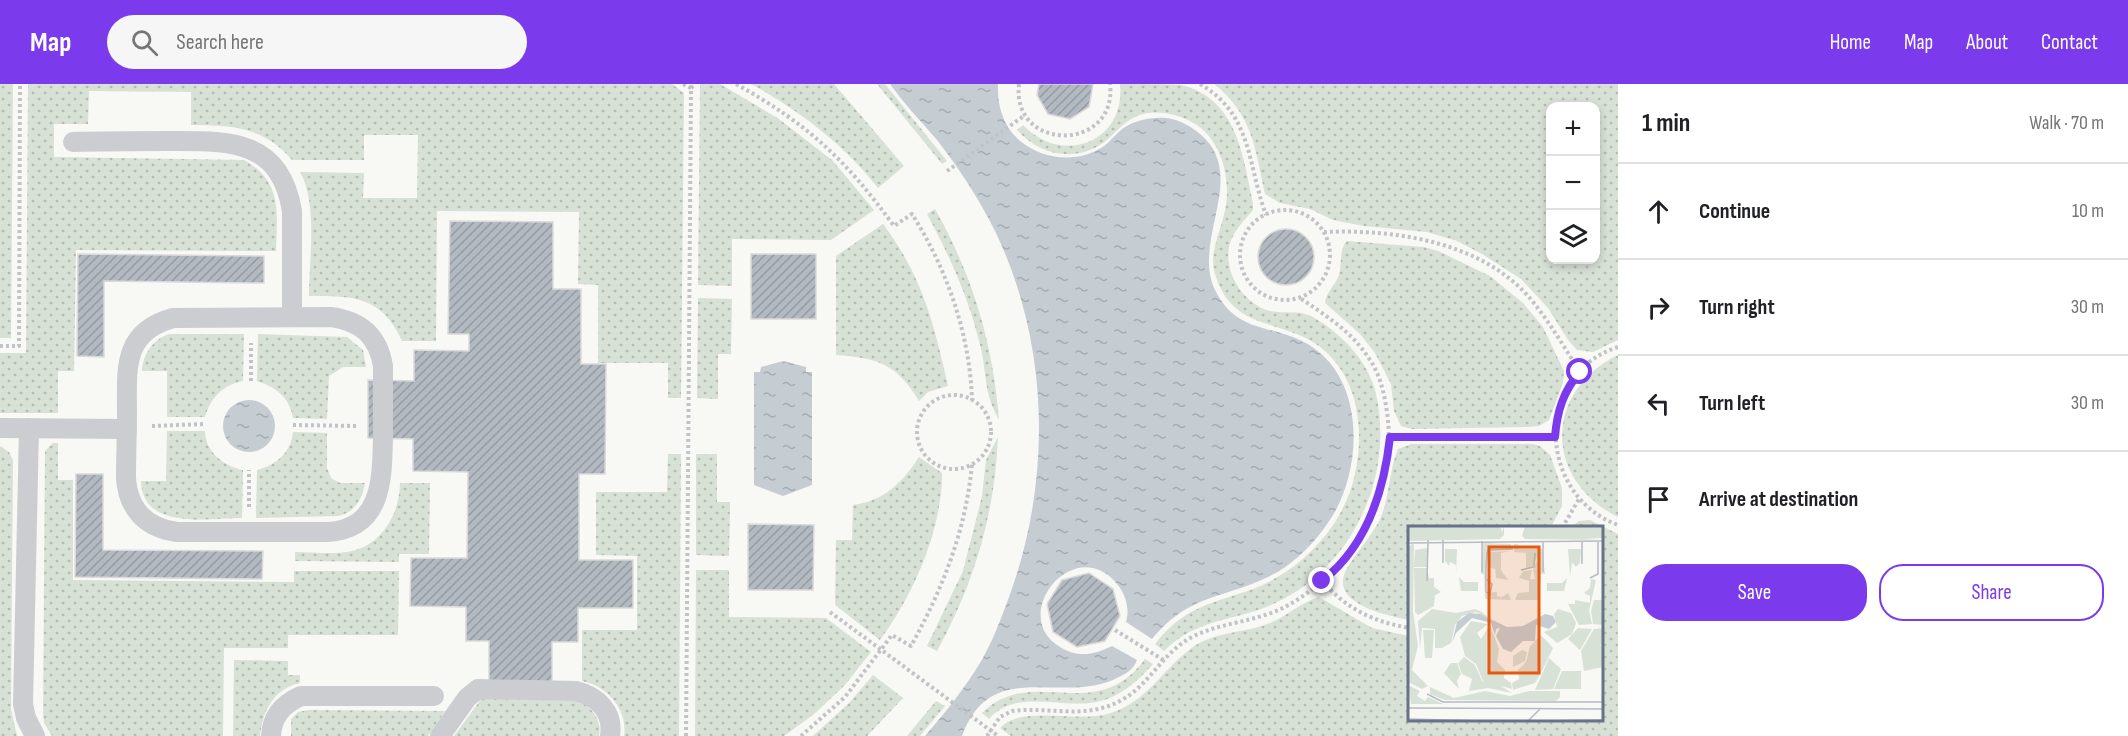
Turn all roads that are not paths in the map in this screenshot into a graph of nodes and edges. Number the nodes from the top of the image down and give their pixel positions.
1 (73, 142) dead end
2 (292, 317) junction
3 (0, 428) edge
4 (29, 428) junction
5 (127, 429) junction
6 (435, 696) dead end
7 (35, 736) edge
8 (271, 736) edge
9 (440, 736) edge
10 (610, 736) edge

1 - 2 lane
2 - 5 lane
2 - 5 lane
3 - 4 lane
4 - 5 lane
4 - 7 lane
6 - 8 lane
9 - 10 lane

